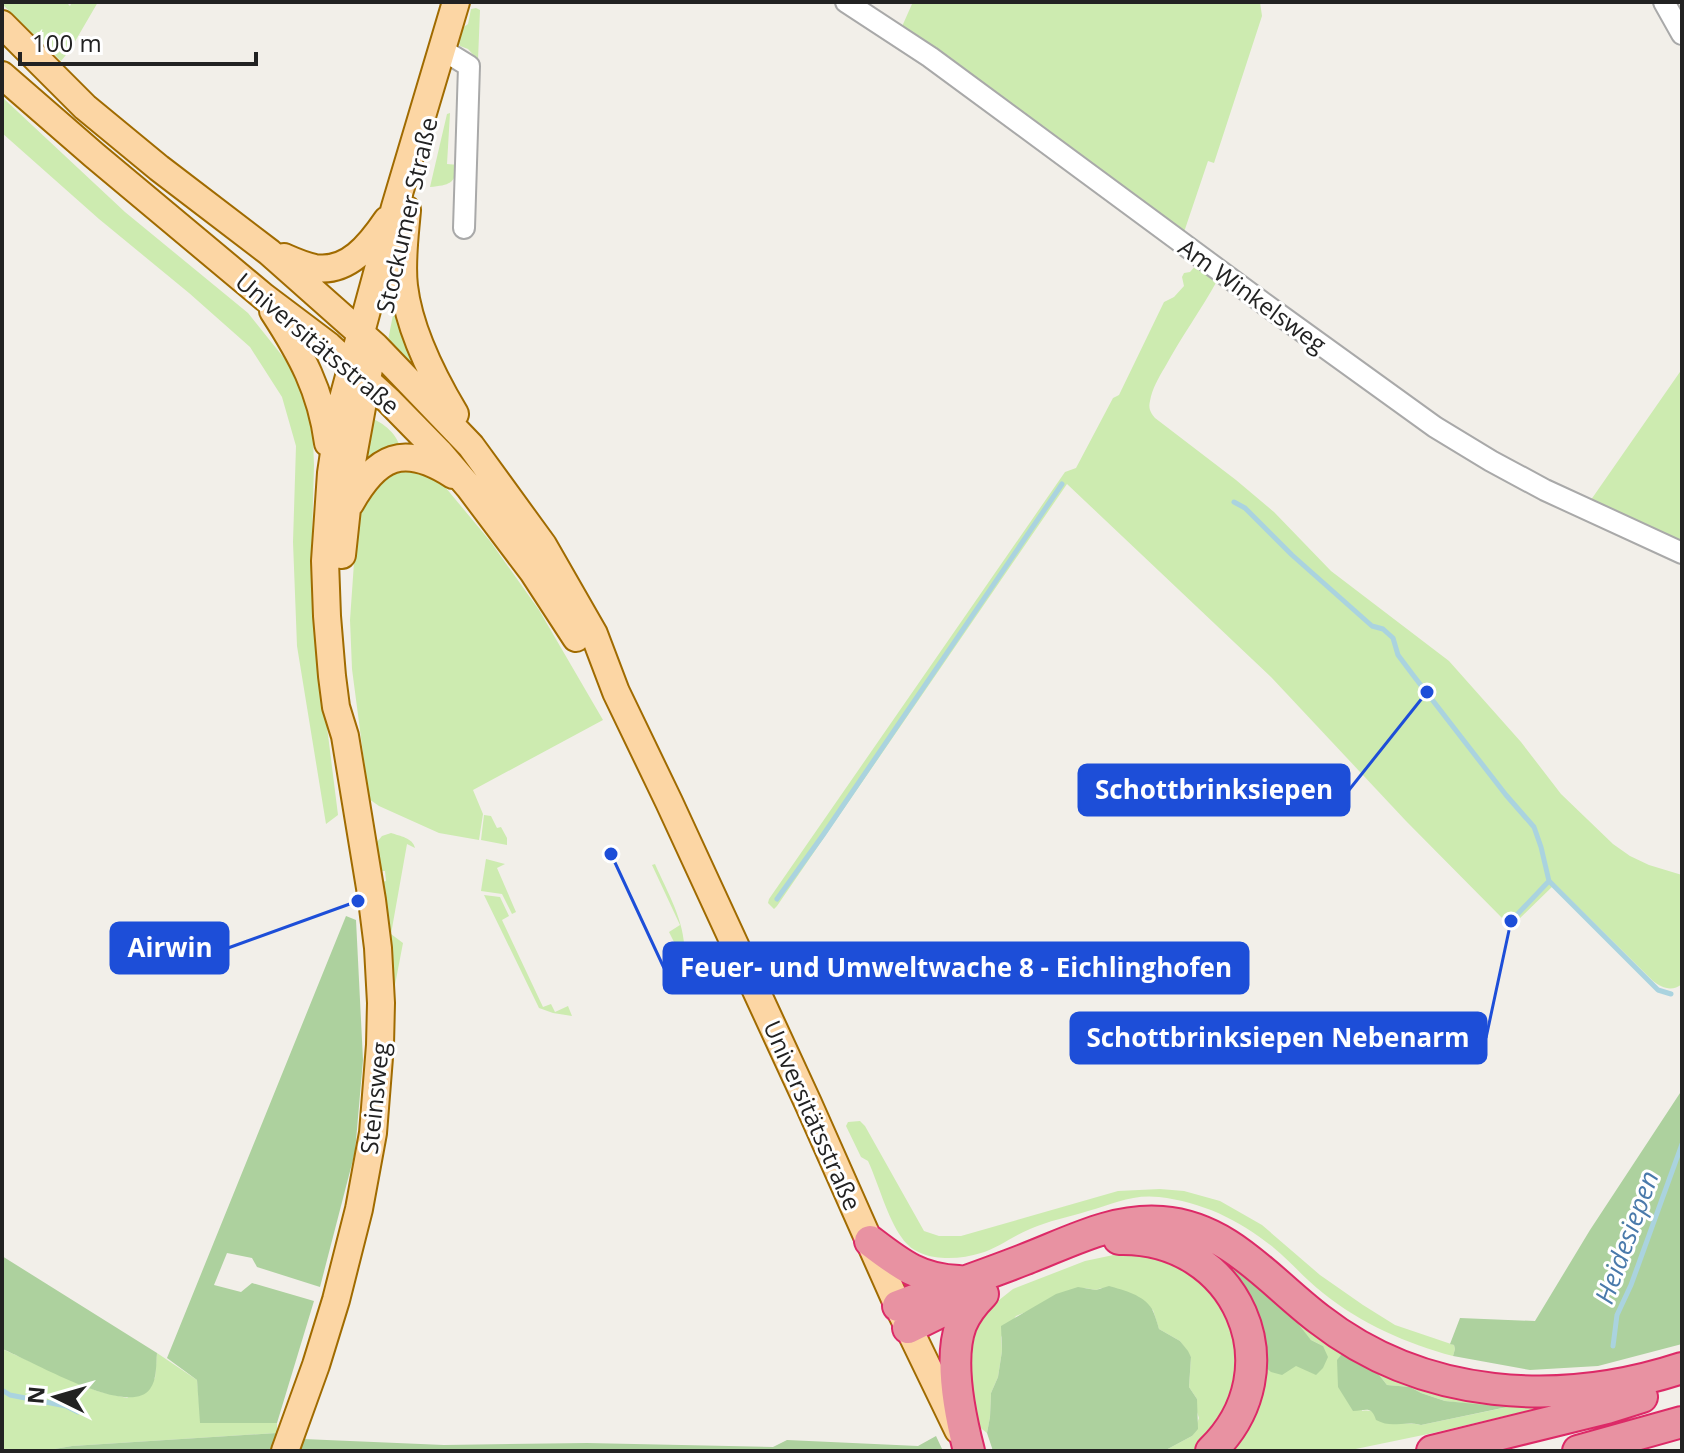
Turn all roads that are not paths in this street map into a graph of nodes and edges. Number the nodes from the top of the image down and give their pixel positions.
1 (456, 2) edge
2 (846, 2) edge
3 (1664, 2) edge
4 (2, 24) edge
5 (1682, 34) edge
6 (443, 50) junction
7 (2, 75) edge
8 (401, 209) junction
9 (464, 228) dead end
10 (269, 252) junction
11 (264, 297) junction
12 (368, 339) junction
13 (360, 372) junction
14 (471, 446) junction
15 (331, 473) junction
16 (469, 487) junction
17 (346, 511) junction
18 (1682, 553) edge
19 (616, 692) junction
20 (345, 736) junction
21 (870, 1241) junction
22 (975, 1284) junction
23 (903, 1317) junction
24 (1682, 1368) edge
25 (1682, 1384) edge
26 (1682, 1422) edge
27 (1682, 1429) edge
28 (287, 1446) edge
29 (969, 1451) edge
30 (1211, 1451) edge
31 (1432, 1451) edge
32 (1578, 1451) edge
33 (1645, 1451) edge

1 - 6 main road, Stockumer Straße
2 - 18 street, Am Winkelsweg
3 - 5 street
4 - 10 main road, Universitätsstraße
6 - 8 main road, Stockumer Straße
6 - 9 street, Stockumer Straße
7 - 11 main road, Universitätsstraße
8 - 10 main road, Universitätsstraße
8 - 12 main road, Stockumer Straße
8 - 14 main road
10 - 12 main road, Universitätsstraße
11 - 13 main road, Universitätsstraße
11 - 15 main road
12 - 13 main road, Stockumer Straße
12 - 14 main road, Universitätsstraße
13 - 15 main road, Steinsweg
13 - 16 main road, Universitätsstraße
13 - 17 main road, Steinsweg
14 - 19 main road, Universitätsstraße
15 - 20 main road, Steinsweg
16 - 17 main road
16 - 19 main road, Universitätsstraße
17 - 20 main road, Steinsweg
19 - 21 main road, Universitätsstraße
20 - 28 main road, Steinsweg
21 - 22 highway
21 - 23 main road, Universitätsstraße
22 - 23 highway
22 - 24 highway
22 - 29 highway
22 - 30 highway
23 - 29 main road, Universitätsstraße
25 - 31 highway
26 - 32 highway
27 - 33 highway

